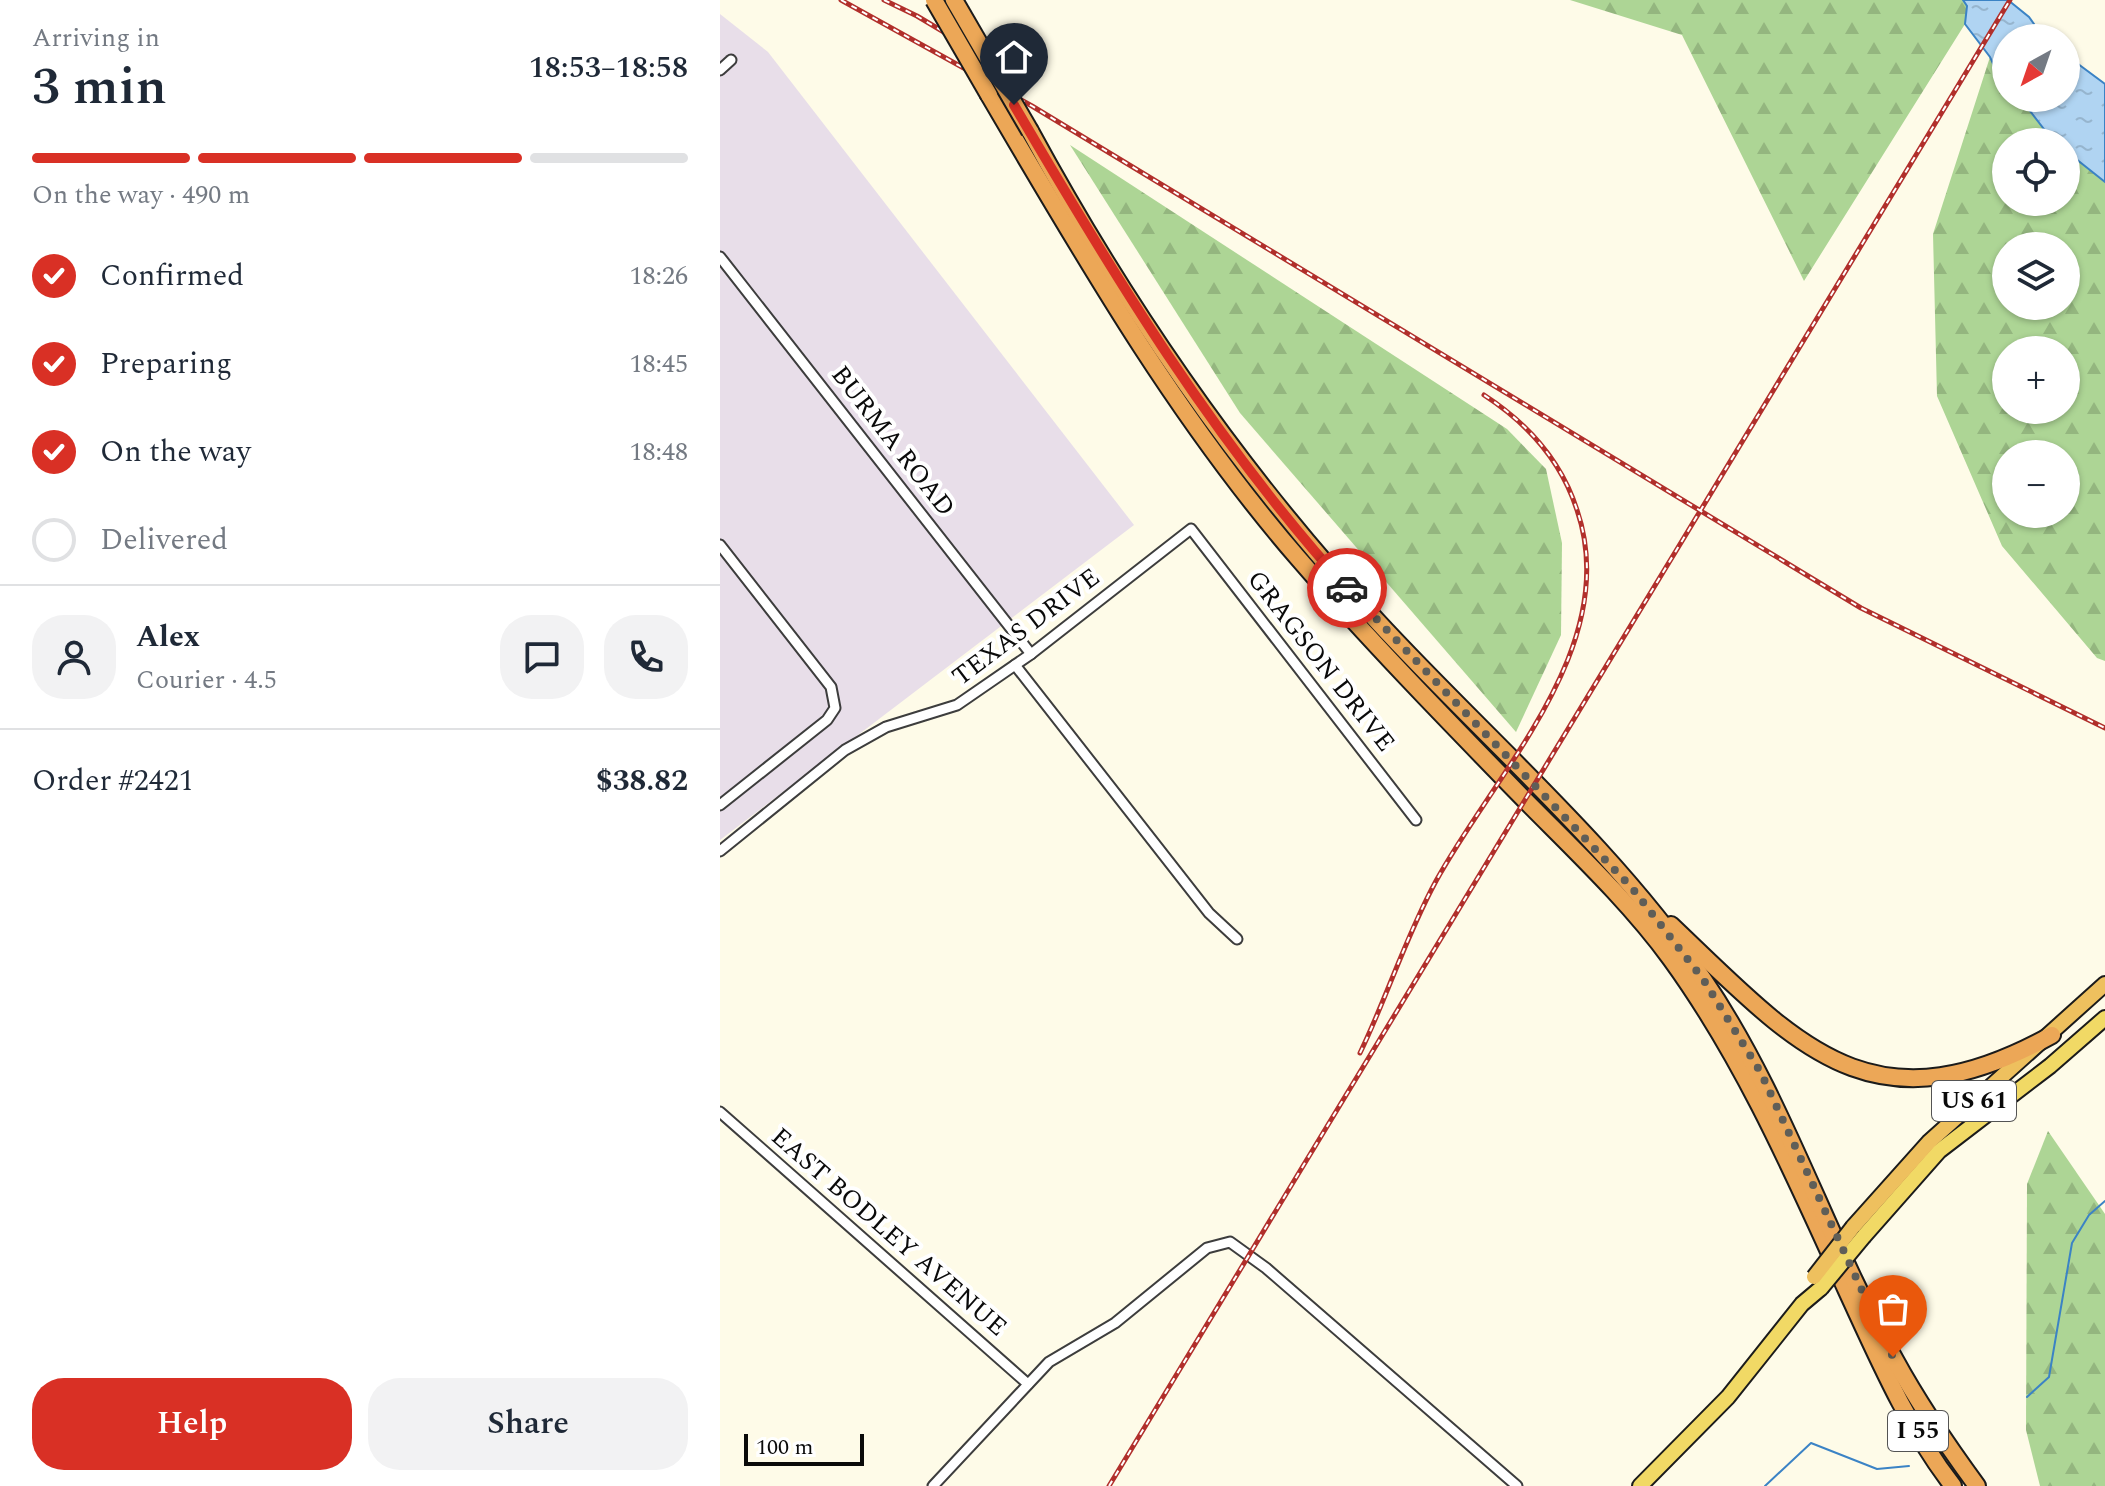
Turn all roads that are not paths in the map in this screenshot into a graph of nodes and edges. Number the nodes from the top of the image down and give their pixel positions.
1 (934, 0) edge
2 (954, 0) edge
3 (731, 60) dead end
4 (720, 70) edge
5 (720, 257) edge
6 (1191, 529) joint
7 (720, 545) edge
8 (1031, 654) junction
9 (1015, 665) junction
10 (720, 805) edge
11 (1416, 820) dead end
12 (720, 851) edge
13 (1632, 888) junction
14 (1237, 939) dead end
15 (2105, 984) edge
16 (2105, 1018) edge
17 (2052, 1035) junction
18 (720, 1112) edge
19 (1858, 1231) junction
20 (1818, 1282) joint
21 (1028, 1384) junction
22 (933, 1486) edge
23 (1517, 1486) edge
24 (1640, 1486) edge
25 (1953, 1486) edge
26 (1977, 1486) edge

1 - 25 highway, I 55, bridge
2 - 13 highway, I 55, bridge
3 - 4 street
5 - 8 street, BURMA ROAD
6 - 8 street, TEXAS DRIVE
6 - 11 street, GRAGSON DRIVE
7 - 10 street
8 - 9 street, TEXAS DRIVE
9 - 12 street, TEXAS DRIVE
9 - 14 street
13 - 17 highway
13 - 26 highway, I 55
15 - 17 highway, US 61
16 - 19 main road, US 61
17 - 19 highway, US 61
18 - 21 street, EAST BODLEY AVENUE
19 - 20 highway, US 61, bridge
20 - 24 main road, US 61
21 - 22 street
21 - 23 street

